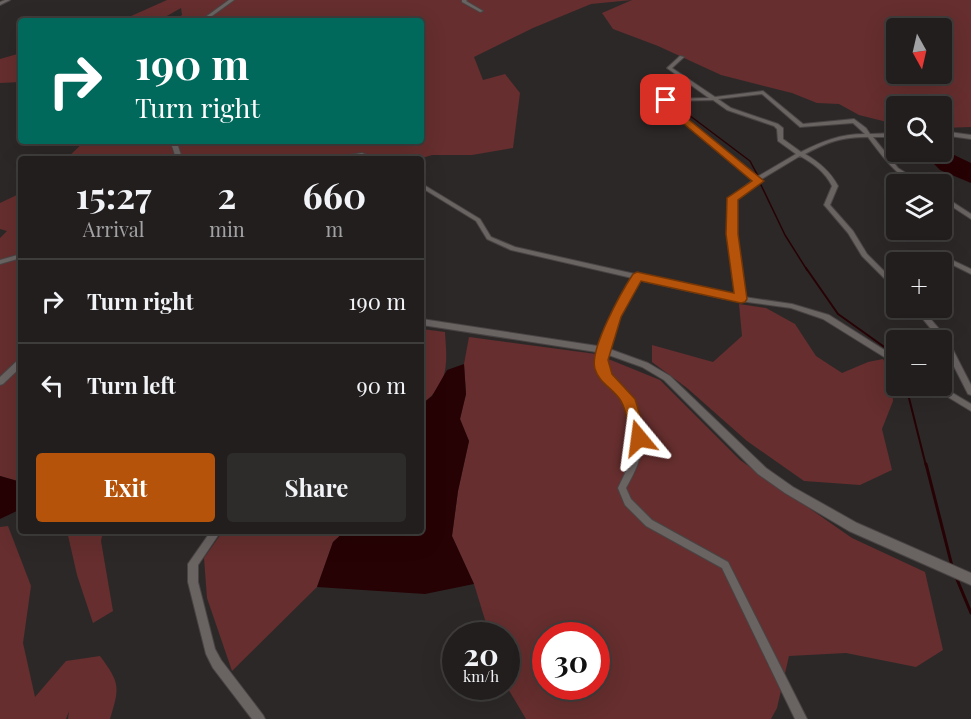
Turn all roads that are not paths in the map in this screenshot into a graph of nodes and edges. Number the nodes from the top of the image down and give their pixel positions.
1 (8, 0) edge
2 (232, 0) edge
3 (465, 0) edge
4 (0, 4) edge
5 (481, 11) dead end
6 (206, 18) edge
7 (682, 57) dead end
8 (711, 99) junction
9 (952, 134) edge
10 (886, 135) edge
11 (870, 136) junction
12 (971, 137) edge
13 (802, 154) junction
14 (346, 156) edge
15 (365, 156) edge
16 (904, 174) edge
17 (758, 181) junction
18 (424, 187) edge
19 (952, 204) edge
20 (971, 217) edge
21 (18, 257) edge
22 (0, 262) edge
23 (952, 262) edge
24 (971, 272) edge
25 (637, 276) junction
26 (886, 277) edge
27 (741, 299) junction
28 (926, 318) edge
29 (424, 322) edge
30 (604, 350) junction
31 (886, 355) edge
32 (18, 365) edge
33 (0, 382) edge
34 (971, 392) edge
35 (952, 396) edge
36 (971, 408) edge
37 (214, 534) edge
38 (971, 579) edge
39 (259, 719) edge
40 (801, 719) edge

1 - 4 street
2 - 6 street
3 - 5 street
7 - 8 street
8 - 11 street
8 - 13 street
8 - 17 street
9 - 12 street
10 - 11 street
11 - 13 street
11 - 16 street
13 - 17 street
13 - 26 street
14 - 15 street
17 - 27 street
18 - 25 street
19 - 20 street
21 - 22 street
23 - 24 street
25 - 27 street
25 - 30 street
27 - 31 street
28 - 34 street
29 - 30 street
30 - 38 street
30 - 40 street
32 - 33 street
35 - 36 street
37 - 39 street

